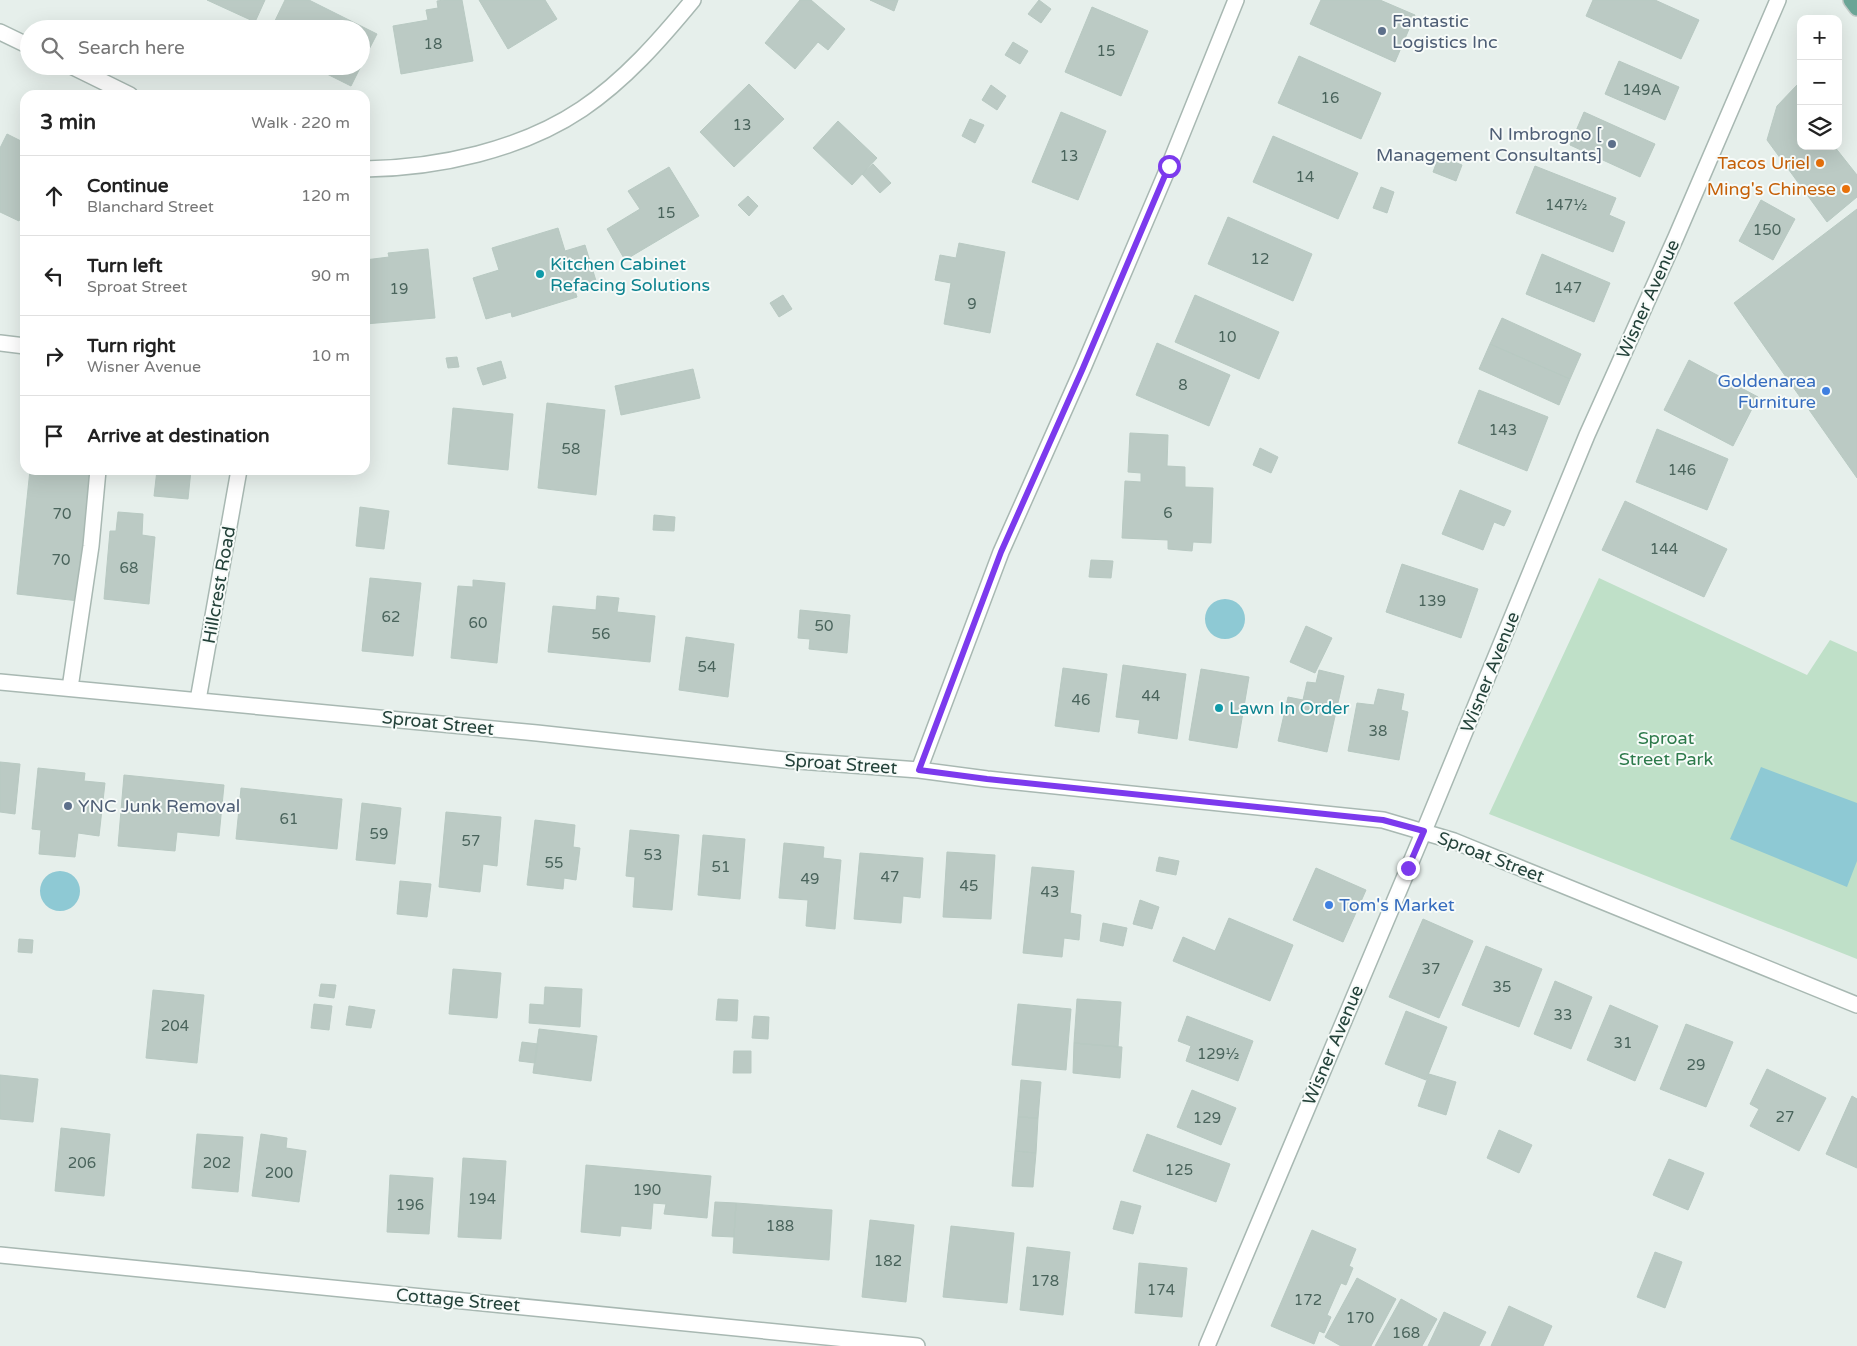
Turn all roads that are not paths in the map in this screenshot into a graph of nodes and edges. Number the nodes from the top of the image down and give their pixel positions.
1 (693, 0) edge
2 (1236, 0) edge
3 (1778, 0) edge
4 (1851, 0) edge
5 (1857, 8) edge
6 (0, 32) edge
7 (20, 42) edge
8 (89, 75) edge
9 (120, 90) edge
10 (370, 169) edge
11 (0, 343) edge
12 (20, 345) edge
13 (98, 475) edge
14 (238, 475) edge
15 (0, 682) edge
16 (70, 688) junction
17 (198, 700) junction
18 (919, 770) junction
19 (1424, 831) junction
20 (1857, 1005) edge
21 (0, 1255) edge
22 (917, 1346) edge
23 (1207, 1346) edge

1 - 10 street
2 - 18 street
3 - 19 street, Wisner Avenue
4 - 5 main road
6 - 7 street
8 - 9 street
11 - 12 street
13 - 16 street
14 - 17 street, Hillcrest Road
15 - 16 street, Sproat Street
16 - 17 street, Sproat Street
17 - 18 street, Sproat Street
18 - 19 street, Sproat Street
19 - 20 street, Sproat Street
19 - 23 street, Wisner Avenue
21 - 22 street, Cottage Street

